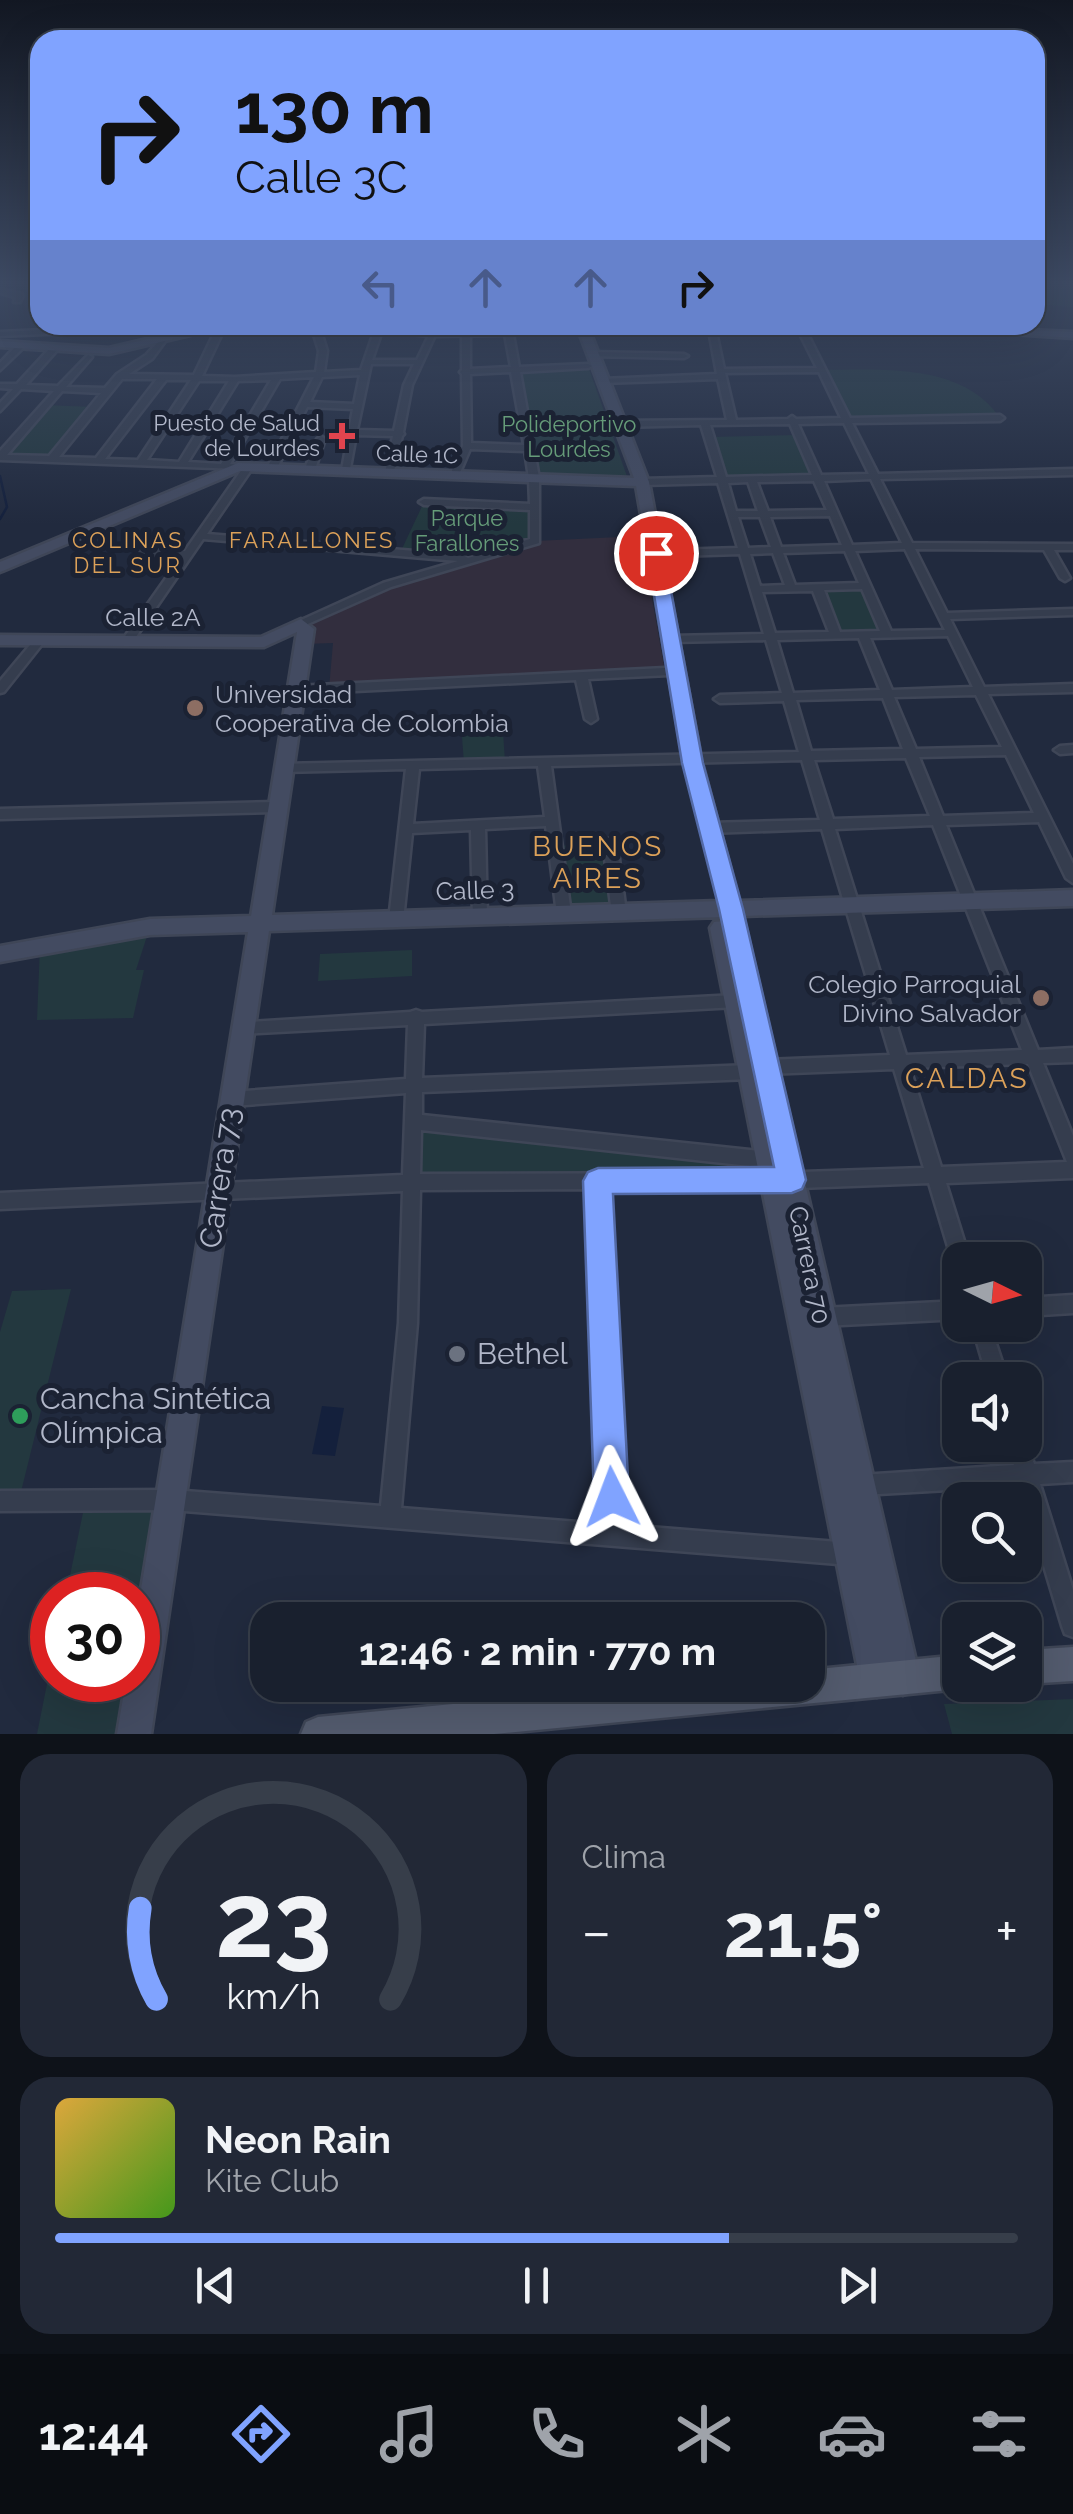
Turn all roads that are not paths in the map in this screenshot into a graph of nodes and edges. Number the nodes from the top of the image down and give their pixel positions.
1 (42, 362) edge
2 (83, 362) edge
3 (142, 362) edge
4 (205, 362) edge
5 (322, 362) edge
6 (368, 362) edge
7 (418, 362) joint
8 (464, 362) edge
9 (511, 362) edge
10 (575, 362) edge
11 (591, 362) edge
12 (591, 362) edge
13 (719, 362) edge
14 (816, 362) edge
15 (367, 367) junction
16 (512, 370) junction
17 (820, 370) junction
18 (464, 372) junction
19 (320, 373) junction
20 (721, 373) junction
21 (120, 376) junction
22 (277, 376) junction
23 (162, 379) junction
24 (235, 379) junction
25 (196, 380) junction
26 (603, 382) junction
27 (0, 386) edge
28 (20, 386) junction
29 (59, 388) junction
30 (108, 391) junction
31 (304, 404) junction
32 (0, 408) edge
33 (357, 408) junction
34 (844, 418) junction
35 (1000, 418) dead end
36 (792, 419) junction
37 (704, 421) junction
38 (732, 421) junction
39 (619, 424) junction
40 (352, 432) junction
41 (400, 434) junction
42 (321, 439) dead end
43 (467, 446) junction
44 (528, 448) junction
45 (0, 457) edge
46 (52, 459) junction
47 (100, 461) junction
48 (141, 463) junction
49 (182, 464) junction
50 (272, 466) junction
51 (312, 466) junction
52 (237, 467) junction
53 (346, 468) junction
54 (391, 471) junction
55 (1073, 472) edge
56 (455, 475) junction
57 (534, 478) junction
58 (875, 479) junction
59 (818, 480) junction
60 (752, 481) junction
61 (723, 482) junction
62 (630, 483) junction
63 (424, 502) dead end
64 (533, 506) junction
65 (832, 513) junction
66 (733, 514) junction
67 (764, 514) junction
68 (200, 536) junction
69 (907, 546) junction
70 (1047, 547) junction
71 (847, 548) junction
72 (744, 550) junction
73 (776, 550) junction
74 (141, 551) dead end
75 (1071, 551) edge
76 (188, 554) junction
77 (650, 554) junction
78 (471, 559) junction
79 (0, 570) edge
80 (1065, 578) dead end
81 (865, 586) junction
82 (817, 587) junction
83 (791, 588) junction
84 (756, 589) junction
85 (1073, 612) edge
86 (942, 616) junction
87 (302, 624) junction
88 (951, 633) junction
89 (887, 635) junction
90 (864, 636) junction
91 (836, 637) junction
92 (671, 638) junction
93 (771, 638) junction
94 (0, 640) edge
95 (40, 641) junction
96 (126, 642) junction
97 (665, 672) junction
98 (580, 676) junction
99 (1073, 688) edge
100 (0, 689) edge
101 (296, 690) junction
102 (978, 690) junction
103 (888, 695) junction
104 (789, 698) junction
105 (720, 699) dead end
106 (592, 719) dead end
107 (1009, 751) junction
108 (911, 753) junction
109 (806, 754) junction
110 (686, 756) junction
111 (544, 761) junction
112 (413, 766) junction
113 (282, 768) junction
114 (276, 807) junction
115 (0, 814) edge
116 (1042, 818) junction
117 (938, 819) junction
118 (551, 821) junction
119 (827, 823) junction
120 (478, 825) junction
121 (709, 828) junction
122 (406, 829) junction
123 (610, 842) dead end
124 (1073, 878) edge
125 (1073, 898) edge
126 (971, 904) junction
127 (852, 906) junction
128 (724, 909) junction
129 (619, 913) junction
130 (564, 914) junction
131 (480, 917) junction
132 (396, 920) junction
133 (258, 924) junction
134 (0, 954) edge
135 (736, 1001) junction
136 (416, 1016) junction
137 (242, 1028) junction
138 (1073, 1055) edge
139 (1033, 1056) junction
140 (900, 1062) junction
141 (758, 1069) junction
142 (416, 1086) junction
143 (231, 1099) junction
144 (416, 1122) junction
145 (1073, 1157) edge
146 (1073, 1170) edge
147 (778, 1173) junction
148 (935, 1175) junction
149 (598, 1181) junction
150 (414, 1182) junction
151 (217, 1189) junction
152 (0, 1201) edge
153 (955, 1242) edge
154 (1073, 1304) edge
155 (1042, 1305) edge
156 (942, 1311) edge
157 (822, 1317) junction
158 (1023, 1462) edge
159 (1073, 1472) edge
160 (1027, 1476) junction
161 (860, 1486) junction
162 (172, 1500) junction
163 (0, 1501) edge
164 (390, 1517) junction
165 (614, 1536) junction
166 (851, 1554) junction
167 (1073, 1626) edge
168 (1073, 1664) edge
169 (1042, 1666) edge
170 (942, 1674) edge
171 (890, 1679) junction
172 (134, 1734) edge
173 (318, 1734) edge

1 - 28 street
2 - 29 street
3 - 21 street
4 - 25 street
5 - 19 street
6 - 15 street
7 - 15 street
7 - 41 street
8 - 18 street
9 - 16 street
10 - 16 street
11 - 26 street, Carrera 70
12 - 62 street, Carrera 70
13 - 20 street
14 - 17 street
15 - 19 street
15 - 33 street
16 - 18 street
16 - 44 street
17 - 20 street
17 - 34 street
18 - 43 street
19 - 22 street
19 - 31 street
20 - 26 street
20 - 38 street
21 - 23 street
21 - 30 street
22 - 24 street
22 - 52 street
23 - 25 street
23 - 47 street
24 - 25 street
24 - 49 street
25 - 48 street
26 - 39 street, Carrera 70
27 - 28 street
28 - 29 street
28 - 32 street
29 - 30 street
29 - 45 street
30 - 46 street
31 - 33 street
31 - 50 street
33 - 40 street
34 - 35 street
34 - 36 street
34 - 58 street
36 - 38 street
36 - 59 street
37 - 38 street
37 - 39 street
37 - 61 street
39 - 62 street, Carrera 70
40 - 41 street
40 - 53 street
41 - 54 street
42 - 51 street
43 - 44 street
43 - 56 street
44 - 57 street
45 - 46 street, Calle 1C
46 - 47 street, Calle 1C
47 - 48 street, Calle 1C
48 - 49 street, Calle 1C
49 - 52 street, Calle 1C
50 - 51 street
50 - 52 street, Calle 1C
50 - 54 street, Calle 1C
51 - 53 street
52 - 68 street
52 - 79 street
53 - 54 street
54 - 56 street, Calle 1C
55 - 58 street, Calle 1C
56 - 57 street, Calle 1C
57 - 62 street, Calle 1C
57 - 64 street
58 - 59 street, Calle 1C
58 - 69 street
59 - 60 street, Calle 1C
59 - 65 street
60 - 61 street, Calle 1C
60 - 67 street
61 - 62 street, Calle 1C
61 - 66 street
62 - 77 street, Carrera 70
63 - 64 street
64 - 78 street
65 - 67 street
65 - 71 street
66 - 67 street
66 - 72 street
67 - 73 street
68 - 76 street
68 - 78 street
69 - 70 street
69 - 71 street
69 - 86 street
70 - 75 street
70 - 80 street
71 - 73 street
71 - 81 street
72 - 73 street
72 - 77 street
72 - 84 street
73 - 83 street
74 - 76 street
76 - 96 street
77 - 92 street, Carrera 70
77 - 97 street, Carrera 70
78 - 87 street
81 - 82 street
81 - 89 street
82 - 83 street
82 - 91 street
83 - 84 street
84 - 93 street
85 - 86 street
86 - 88 street
87 - 96 street, Calle 2A
87 - 101 street, Carrera 73
88 - 89 street
88 - 102 street
89 - 90 street
90 - 91 street
90 - 103 street
91 - 93 street
92 - 93 street
92 - 110 street, Carrera 70
93 - 104 street
94 - 95 street, Calle 2A
95 - 96 street, Calle 2A
95 - 100 street
97 - 98 street
97 - 110 street, Carrera 70
98 - 101 street
98 - 106 street
99 - 102 street
101 - 113 street, Carrera 73
102 - 103 street
102 - 107 street
103 - 104 street
103 - 108 street
104 - 105 street
104 - 109 street
107 - 108 street
107 - 116 street
108 - 109 street
108 - 117 street
109 - 110 street
109 - 119 street
110 - 111 street
110 - 121 street, Carrera 70
110 - 128 street, Carrera 70
111 - 112 street
111 - 118 street
112 - 113 street
112 - 122 street
113 - 114 street, Carrera 73
114 - 115 street
114 - 133 street, Carrera 73
116 - 117 street
116 - 124 street
117 - 119 street
117 - 126 street
118 - 120 street
118 - 130 street
119 - 121 street
119 - 127 street
120 - 122 street
120 - 131 street
121 - 128 street, Carrera 70
122 - 132 street
123 - 129 street
125 - 126 street, Calle 3
126 - 127 street, Calle 3
126 - 139 street
127 - 128 street, Calle 3
127 - 140 street
128 - 129 street, Calle 3
128 - 135 street, Carrera 70
128 - 141 street, Carrera 70
129 - 130 street, Calle 3
130 - 131 street, Calle 3
131 - 132 street, Calle 3
132 - 133 street, Calle 3
133 - 134 street, Calle 3
133 - 137 street, Carrera 73
135 - 136 street
135 - 141 street, Carrera 70
136 - 137 street
136 - 142 street
137 - 143 street, Carrera 73
138 - 139 street
139 - 140 street
139 - 145 street
140 - 141 street
140 - 148 street
141 - 142 street
141 - 147 street, Carrera 70
142 - 143 street
142 - 144 street
143 - 151 street, Carrera 73
144 - 147 street
144 - 150 street
146 - 148 street
147 - 148 street
147 - 149 street
147 - 157 street, Carrera 70
147 - 166 street, Carrera 70
148 - 153 street
149 - 150 street
149 - 165 street
150 - 151 street
150 - 164 street
151 - 152 street
151 - 162 street, Carrera 73
154 - 155 street
156 - 157 street
157 - 161 street, Carrera 70
158 - 160 street
159 - 160 street
160 - 161 street
160 - 167 street
161 - 171 street, Carrera 70
162 - 163 street
162 - 164 street
162 - 172 street, Carrera 73
164 - 165 street
165 - 166 street
166 - 171 street, Carrera 70
168 - 169 main road
170 - 171 main road
171 - 173 main road

